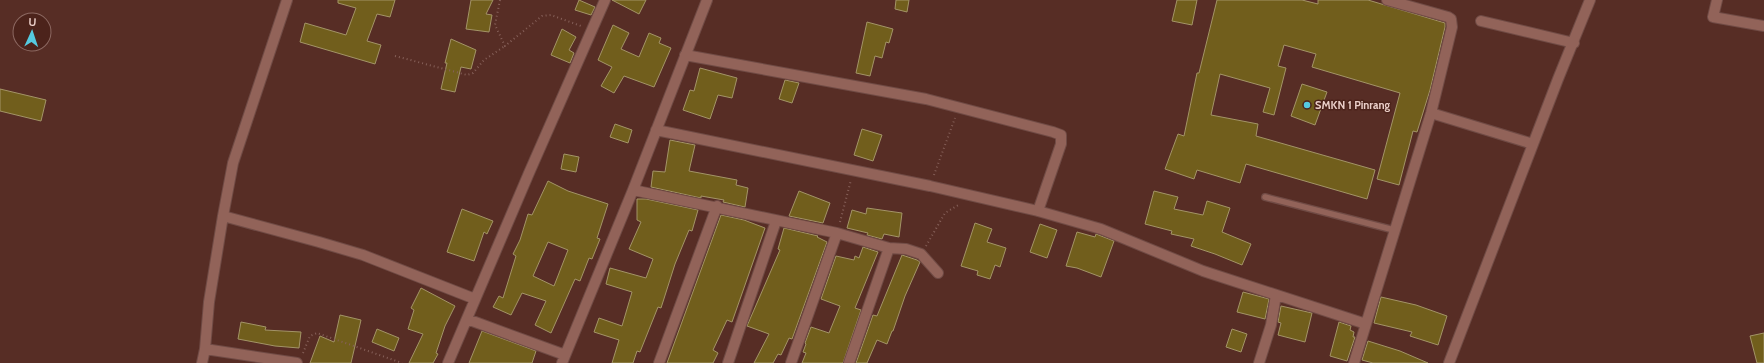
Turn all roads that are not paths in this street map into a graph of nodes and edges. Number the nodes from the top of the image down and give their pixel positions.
1 (287, 0) edge
2 (605, 0) edge
3 (707, 0) edge
4 (1387, 0) edge
5 (1590, 0) edge
6 (1716, 0) edge
7 (1481, 21) dead end
8 (1764, 26) edge
9 (1574, 43) junction
10 (685, 55) junction
11 (1431, 113) junction
12 (656, 130) junction
13 (1532, 144) junction
14 (633, 190) junction
15 (1265, 197) dead end
16 (717, 206) junction
17 (1038, 211) junction
18 (223, 216) junction
19 (776, 221) junction
20 (1394, 230) junction
21 (837, 233) junction
22 (889, 248) junction
23 (938, 273) dead end
24 (1276, 295) junction
25 (475, 299) junction
26 (467, 319) junction
27 (1366, 324) junction
28 (205, 349) junction
29 (563, 359) edge
30 (299, 360) edge
31 (202, 363) edge
32 (448, 363) edge
33 (658, 363) edge
34 (728, 363) edge
35 (791, 363) edge
36 (849, 363) edge
37 (1259, 363) edge
38 (1354, 363) edge
39 (1448, 363) edge

1 - 18 street
2 - 25 street
3 - 10 street
4 - 11 street
5 - 9 street
6 - 8 street
7 - 9 street
9 - 13 street
10 - 12 street
10 - 17 street
11 - 13 street
11 - 20 street
12 - 14 street
12 - 17 street
13 - 39 street
14 - 16 street
14 - 29 street
15 - 20 lane
16 - 19 street
16 - 33 street
17 - 24 street
18 - 25 street
18 - 28 street
19 - 21 street
19 - 34 street
20 - 27 street
21 - 22 street
21 - 35 street
22 - 23 street
22 - 36 street
24 - 27 street
24 - 37 street
25 - 26 street
26 - 29 street
26 - 32 street
27 - 38 street
28 - 30 street
28 - 31 street

